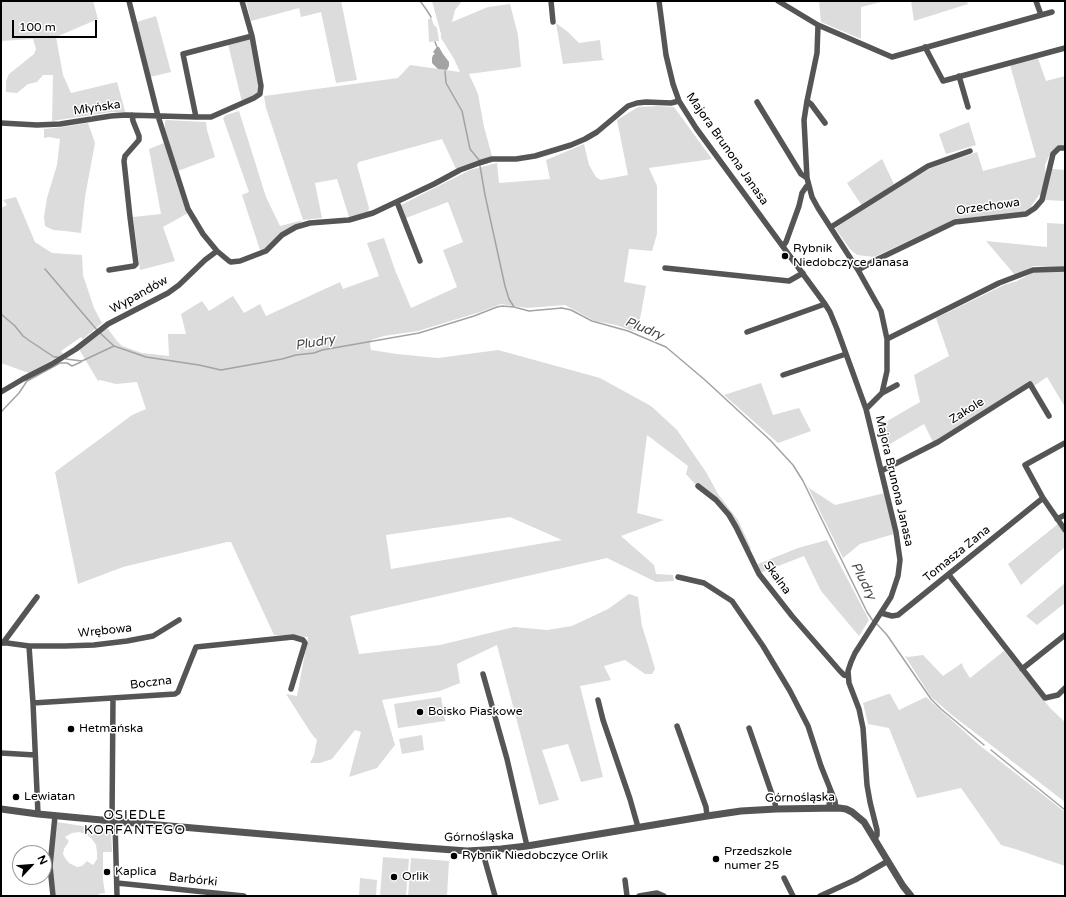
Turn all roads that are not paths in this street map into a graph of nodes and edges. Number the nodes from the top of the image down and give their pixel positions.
1 (129, 1) edge
2 (242, 1) edge
3 (551, 1) edge
4 (659, 1) edge
5 (778, 1) edge
6 (1036, 1) edge
7 (1052, 12) dead end
8 (1041, 15) junction
9 (553, 22) dead end
10 (818, 25) junction
11 (252, 36) junction
12 (925, 47) junction
13 (1065, 48) edge
14 (959, 76) junction
15 (679, 101) junction
16 (807, 101) junction
17 (757, 102) dead end
18 (968, 107) dead end
19 (132, 115) junction
20 (158, 116) junction
21 (196, 117) junction
22 (1, 123) edge
23 (825, 123) dead end
24 (1065, 148) edge
25 (970, 151) dead end
26 (807, 178) junction
27 (808, 185) junction
28 (397, 202) junction
29 (831, 227) junction
30 (783, 246) junction
31 (217, 251) junction
32 (420, 261) dead end
33 (666, 268) dead end
34 (109, 270) dead end
35 (858, 270) junction
36 (1065, 270) edge
37 (803, 273) junction
38 (825, 304) junction
39 (747, 332) dead end
40 (887, 339) junction
41 (846, 354) junction
42 (783, 375) dead end
43 (897, 386) dead end
44 (1, 392) edge
45 (882, 393) junction
46 (866, 409) junction
47 (1049, 416) dead end
48 (1065, 443) edge
49 (881, 471) junction
50 (698, 486) dead end
51 (1043, 498) junction
52 (1065, 515) edge
53 (1057, 519) junction
54 (1065, 530) edge
55 (949, 575) junction
56 (678, 577) dead end
57 (37, 597) dead end
58 (879, 615) junction
59 (179, 620) dead end
60 (1065, 634) edge
61 (2, 643) edge
62 (29, 646) junction
63 (1022, 669) junction
64 (483, 674) dead end
65 (848, 676) junction
66 (1065, 688) edge
67 (291, 689) dead end
68 (112, 698) junction
69 (598, 700) dead end
70 (33, 703) junction
71 (677, 726) dead end
72 (749, 728) dead end
73 (1, 753) edge
74 (35, 755) junction
75 (832, 808) junction
76 (1, 809) edge
77 (776, 809) junction
78 (38, 814) junction
79 (55, 816) junction
80 (707, 816) junction
81 (114, 821) junction
82 (638, 827) junction
83 (875, 839) junction
84 (527, 846) junction
85 (482, 850) junction
86 (888, 861) junction
87 (784, 878) dead end
88 (625, 880) dead end
89 (116, 883) junction
90 (53, 896) edge
91 (117, 896) edge
92 (244, 896) edge
93 (495, 896) edge
94 (627, 896) edge
95 (639, 896) edge
96 (664, 896) edge
97 (793, 896) edge
98 (820, 896) edge
99 (911, 896) edge

1 - 20 street
2 - 11 street, Młyńska
3 - 9 street
4 - 15 street, Majora Brunona Janasa
5 - 10 street
6 - 8 street
7 - 8 street
8 - 12 street
10 - 12 street
10 - 16 street
11 - 21 street, Młyńska
11 - 21 street
12 - 14 street
13 - 14 street
14 - 18 street
15 - 28 street
15 - 30 street, Majora Brunona Janasa
16 - 23 street
16 - 26 street
17 - 26 street
19 - 20 street, Młyńska
19 - 22 street, Młyńska
19 - 34 street
20 - 21 street, Młyńska
20 - 31 street
24 - 35 street, Orzechowa
25 - 29 street
26 - 27 street
27 - 29 street
27 - 30 street
28 - 31 street
28 - 32 street
29 - 35 street
30 - 37 street, Majora Brunona Janasa
31 - 44 street, Wypandów
33 - 37 street
35 - 40 street
36 - 40 street
37 - 38 street, Majora Brunona Janasa
38 - 39 street
38 - 41 street, Majora Brunona Janasa
40 - 45 street
41 - 42 street
41 - 46 street, Majora Brunona Janasa
43 - 45 street
45 - 46 street
46 - 49 street, Majora Brunona Janasa
47 - 49 street, Zakole
48 - 51 street
49 - 58 street, Majora Brunona Janasa
50 - 65 street, Skalna
51 - 53 street
51 - 55 street, Tomasza Zana
52 - 53 street
53 - 54 street
55 - 58 street, Tomasza Zana
55 - 63 street
56 - 75 street
57 - 61 street, Wrębowa
58 - 65 street, Majora Brunona Janasa
59 - 62 street, Wrębowa
60 - 63 street
61 - 62 street, Wrębowa
62 - 70 street
63 - 66 street
64 - 84 street
65 - 83 street, Majora Brunona Janasa
67 - 68 street, Boczna
68 - 70 street
68 - 81 street
69 - 82 street
70 - 74 street
71 - 80 street
72 - 77 street
73 - 74 street
74 - 78 street
75 - 77 street, Górnośląska
75 - 83 street, Górnośląska
76 - 78 street, Górnośląska
77 - 80 street, Górnośląska
78 - 79 street, Górnośląska
79 - 81 street, Górnośląska
79 - 90 street
80 - 82 street, Górnośląska
81 - 85 street, Górnośląska
81 - 89 street
82 - 84 street, Górnośląska
83 - 86 street, Górnośląska
84 - 85 street, Górnośląska
85 - 93 street
86 - 98 street
86 - 99 street, Górnośląska
87 - 97 street
88 - 94 street
89 - 91 street
89 - 92 street, Barbórki
95 - 96 street

